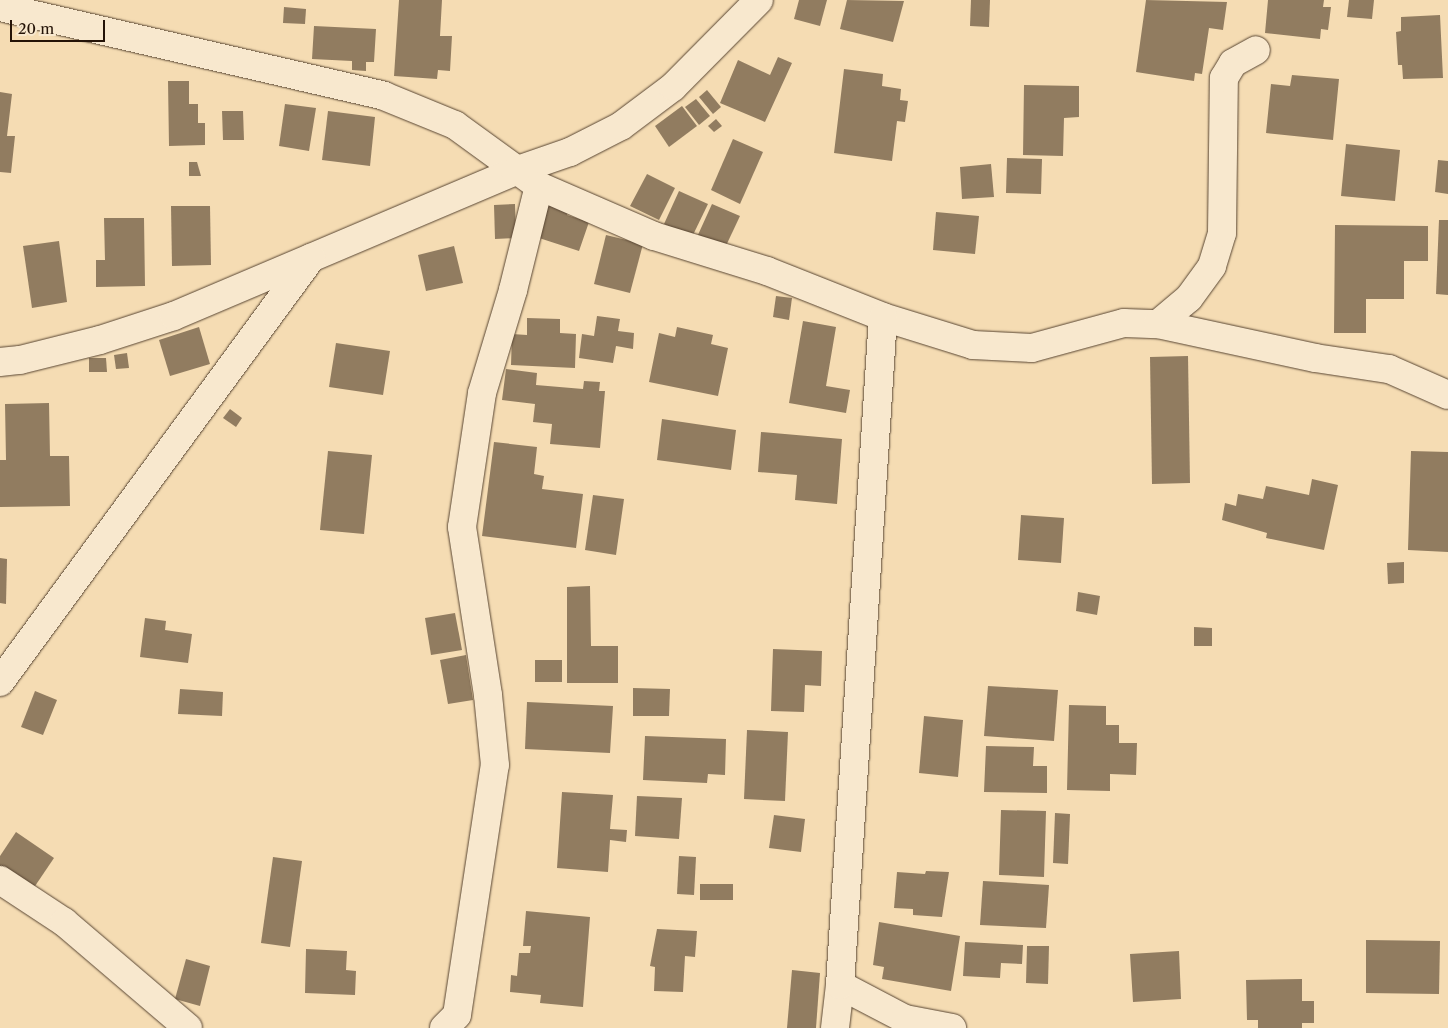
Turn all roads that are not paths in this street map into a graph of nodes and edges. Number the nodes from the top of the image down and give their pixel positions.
1 (759, 0) edge
2 (3, 5) edge
3 (1256, 50) dead end
4 (515, 171) junction
5 (539, 186) junction
6 (311, 258) junction
7 (884, 317) junction
8 (1158, 324) junction
9 (0, 362) edge
10 (1448, 395) edge
11 (0, 682) edge
12 (0, 880) edge
13 (840, 985) junction
14 (188, 1028) edge
15 (444, 1028) edge
16 (835, 1028) edge
17 (952, 1028) edge

1 - 4 street
2 - 4 street
3 - 8 street
4 - 5 street
4 - 6 street
5 - 7 street
5 - 15 street
6 - 9 street
6 - 11 street
7 - 8 street
7 - 13 street
8 - 10 street
12 - 14 street
13 - 16 street
13 - 17 street

